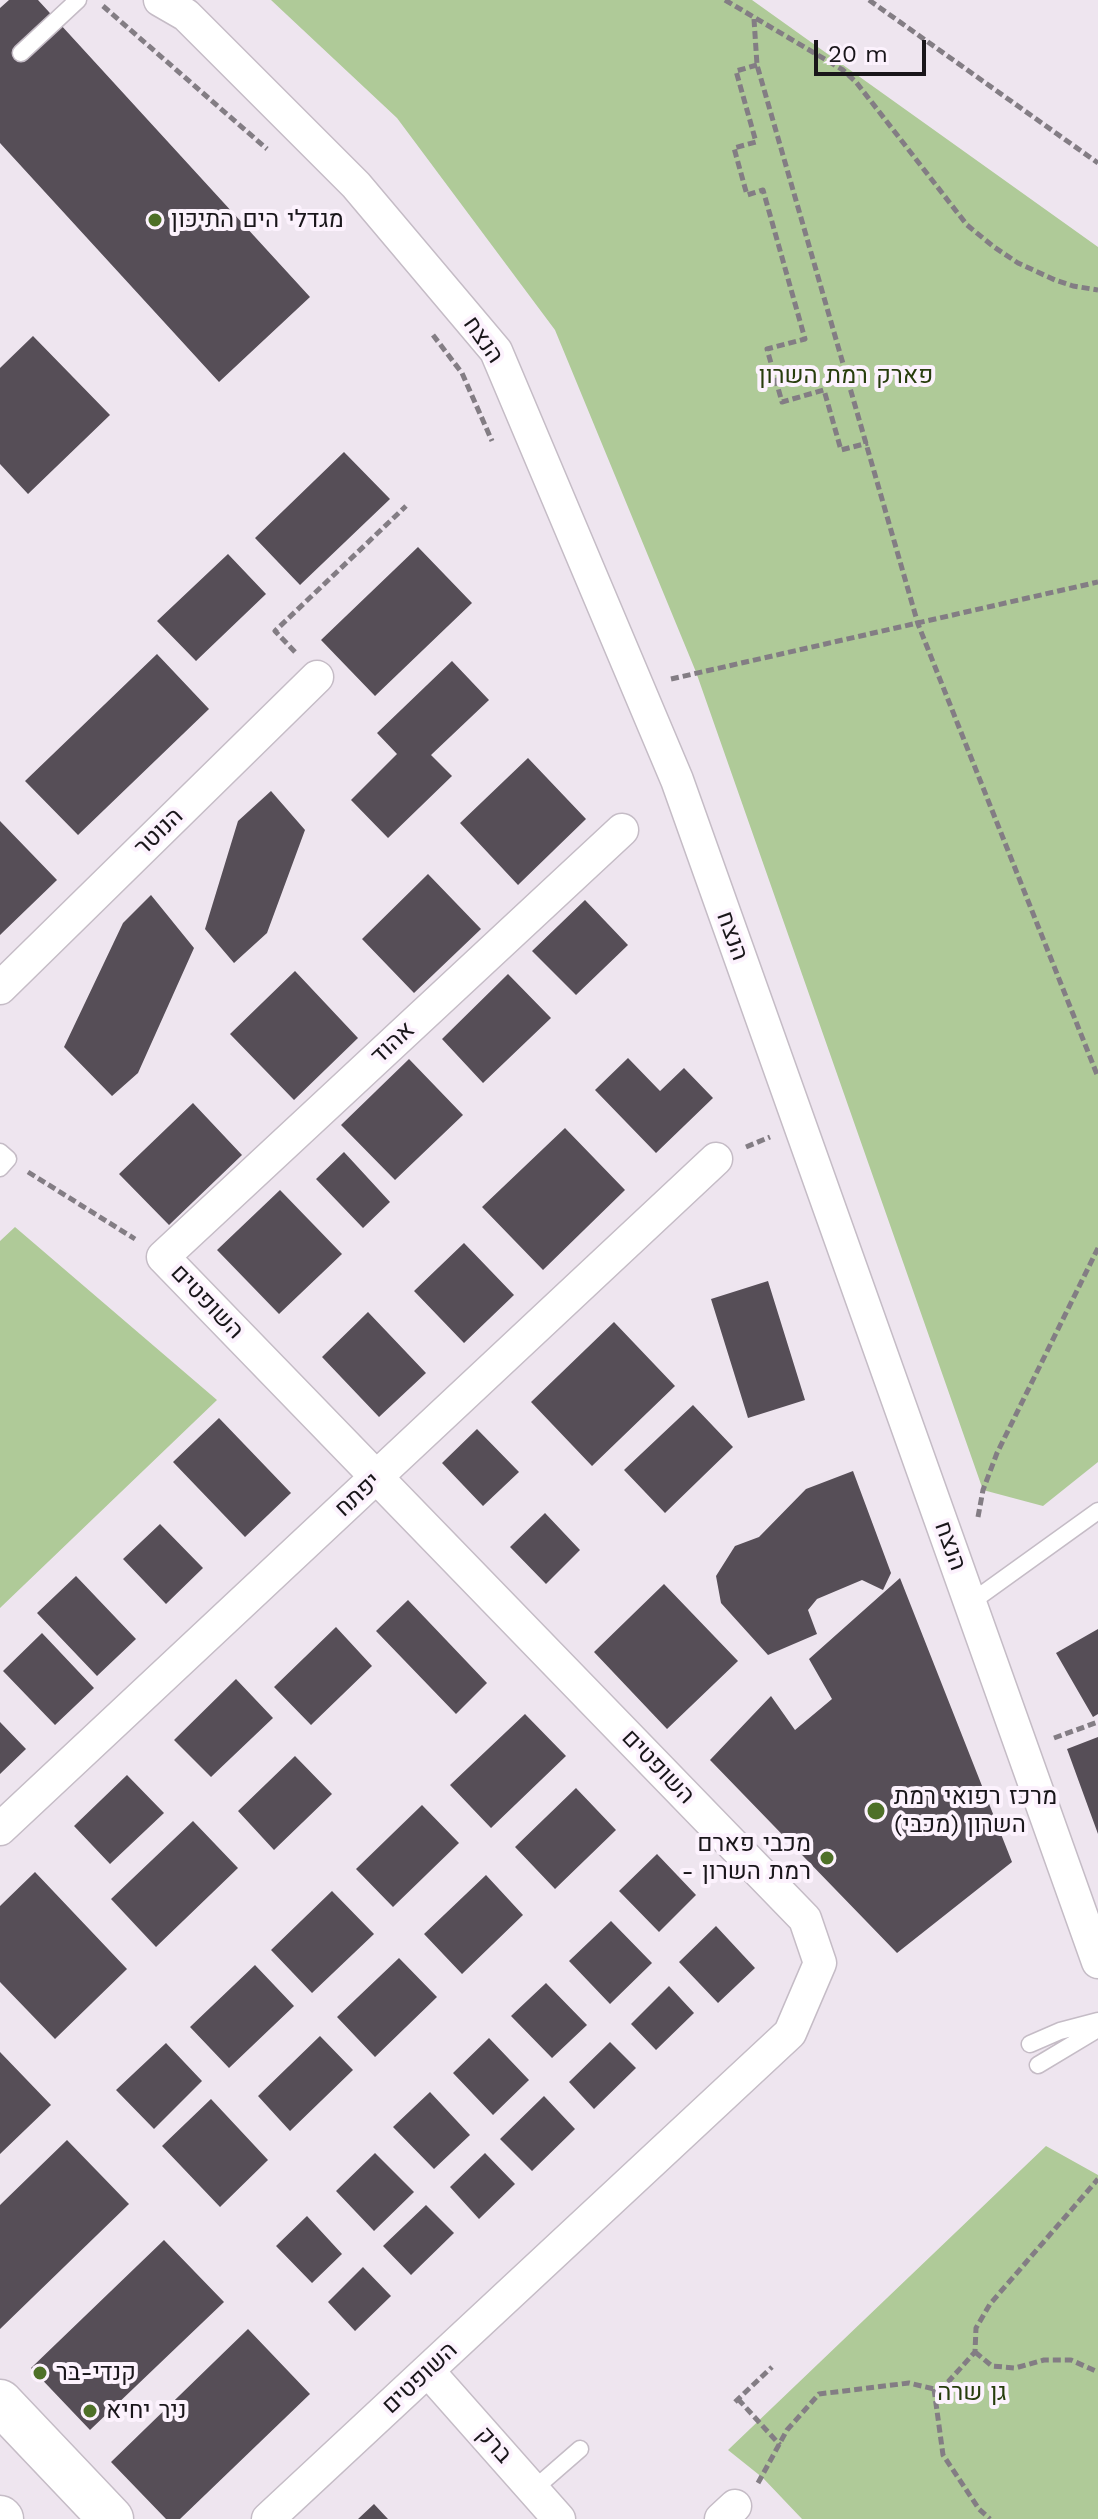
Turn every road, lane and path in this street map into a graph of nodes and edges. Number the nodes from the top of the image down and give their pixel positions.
1 (78, 0) edge
2 (96, 0) edge
3 (725, 0) edge
4 (869, 0) edge
5 (175, 5) edge
6 (754, 19) junction
7 (21, 53) dead end
8 (757, 65) junction
9 (271, 154) dead end
10 (1098, 163) edge
11 (1098, 290) edge
12 (425, 325) dead end
13 (868, 443) junction
14 (494, 445) dead end
15 (406, 506) dead end
16 (1098, 582) edge
17 (918, 624) junction
18 (275, 631) dead end
19 (317, 677) dead end
20 (639, 688) junction
21 (622, 830) dead end
22 (0, 988) edge
23 (1098, 1077) edge
24 (766, 1122) dead end
25 (716, 1159) joint
26 (3, 1160) edge
27 (1098, 1248) edge
28 (163, 1257) junction
29 (377, 1478) junction
30 (1098, 1511) edge
31 (967, 1594) junction
32 (1098, 1722) edge
33 (1023, 1749) junction
34 (0, 1829) edge
35 (1098, 1962) edge
36 (1098, 2021) edge
37 (1098, 2029) edge
38 (1030, 2044) dead end
39 (1038, 2065) dead end
40 (1098, 2179) edge
41 (975, 2352) junction
42 (772, 2367) dead end
43 (428, 2371) junction
44 (1098, 2372) edge
45 (934, 2389) junction
46 (0, 2402) edge
47 (780, 2445) junction
48 (580, 2449) dead end
49 (534, 2489) junction
50 (728, 2513) edge
51 (111, 2519) edge
52 (268, 2519) edge
53 (559, 2519) edge
54 (990, 2519) edge

1 - 7 lane
2 - 9 path
3 - 6 path
4 - 10 path
5 - 20 street, הנצח
6 - 8 path
6 - 11 path
8 - 13 path
8 - 13 path
12 - 14 path
13 - 17 path
15 - 18 path
16 - 17 path
17 - 20 path
17 - 23 path
19 - 22 street, הנוטר
20 - 31 street, הנצח
21 - 28 street, אהוד
24 - 25 path
25 - 29 street, יפתח
26 - 28 path
27 - 31 path
28 - 29 street, השופטים
29 - 34 street, יפתח
29 - 43 street, השופטים
30 - 31 lane
31 - 33 street, הנצח
32 - 33 path
33 - 35 street, הנצח
36 - 38 lane
37 - 39 lane
40 - 41 path
41 - 44 path
41 - 45 path
42 - 47 path
43 - 49 street, ברק
43 - 52 street, השופטים
45 - 47 path
45 - 54 path
46 - 51 street
47 - 50 path
48 - 49 lane
49 - 53 street, ברק

